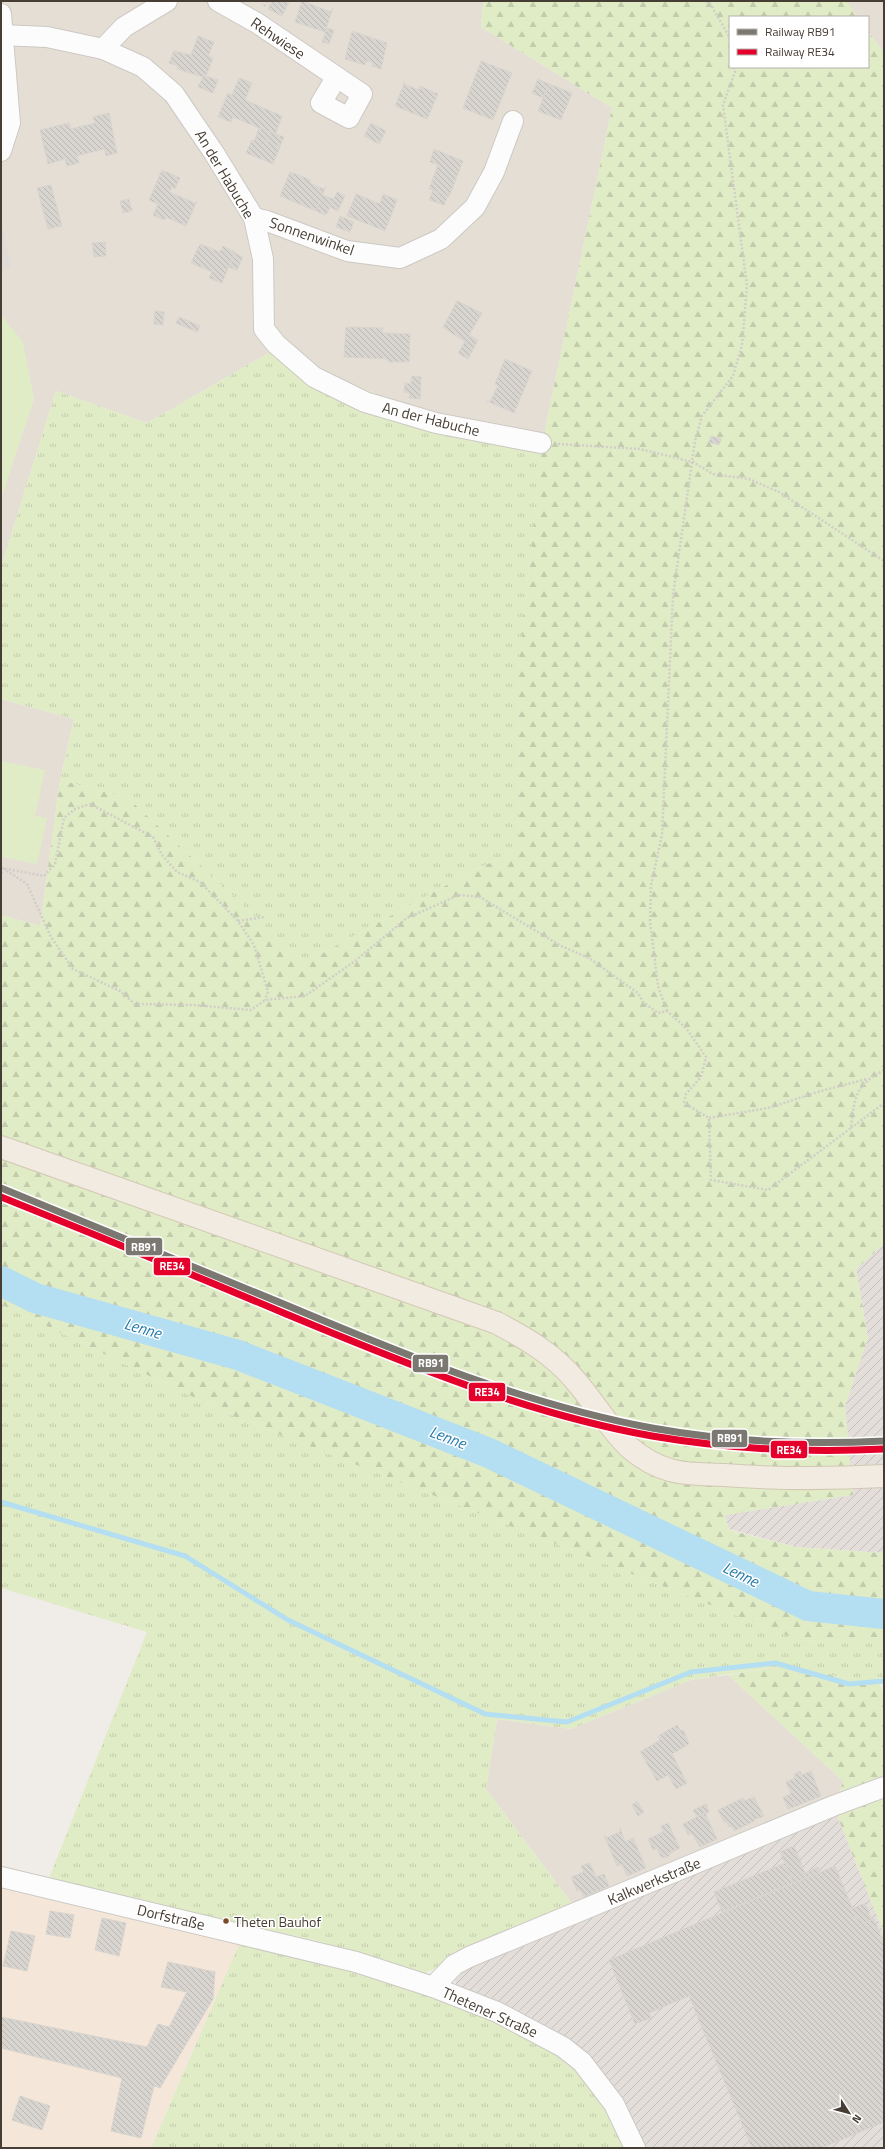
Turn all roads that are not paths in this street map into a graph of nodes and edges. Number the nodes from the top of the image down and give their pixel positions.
1 (167, 1) edge
2 (218, 1) edge
3 (1, 14) edge
4 (2, 34) edge
5 (103, 48) junction
6 (336, 78) dead end
7 (513, 121) dead end
8 (1, 151) edge
9 (254, 218) junction
10 (541, 443) road end
11 (1, 1147) edge
12 (884, 1476) edge
13 (884, 1787) edge
14 (1, 1876) edge
15 (433, 1987) junction
16 (634, 2148) edge

1 - 5 street
2 - 6 street, Rehwiese
3 - 4 street
4 - 5 street, An der Habuche
4 - 8 street
5 - 9 street, An der Habuche
7 - 9 street, Sonnenwinkel
9 - 10 street, An der Habuche
11 - 12 main road
13 - 15 street, Kalkwerkstraße
14 - 15 street, Dorfstraße
15 - 16 street, Thetener Straße

